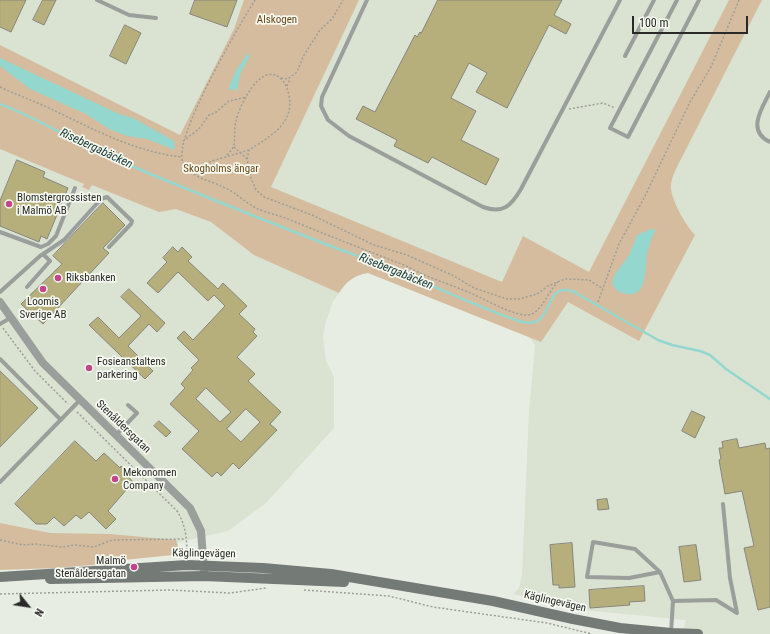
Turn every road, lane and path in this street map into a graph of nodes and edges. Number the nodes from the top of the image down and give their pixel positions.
1 (97, 0) edge
2 (255, 0) edge
3 (343, 0) edge
4 (367, 0) edge
5 (620, 0) edge
6 (654, 0) edge
7 (677, 0) edge
8 (699, 0) edge
9 (739, 0) edge
10 (156, 18) dead end
11 (625, 56) dead end
12 (281, 78) junction
13 (291, 78) junction
14 (0, 87) edge
15 (287, 88) junction
16 (770, 92) edge
17 (247, 97) junction
18 (563, 110) junction
19 (619, 110) junction
20 (183, 141) junction
21 (770, 142) edge
22 (234, 146) junction
23 (249, 150) junction
24 (240, 153) junction
25 (227, 155) junction
26 (182, 157) junction
27 (247, 159) junction
28 (186, 168) junction
29 (75, 188) dead end
30 (0, 232) edge
31 (109, 247) dead end
32 (43, 254) junction
33 (558, 282) junction
34 (27, 287) dead end
35 (603, 289) junction
36 (0, 292) edge
37 (0, 302) edge
38 (598, 302) dead end
39 (10, 318) junction
40 (0, 324) edge
41 (0, 358) edge
42 (80, 400) junction
43 (128, 405) dead end
44 (72, 408) junction
45 (61, 420) junction
46 (116, 435) junction
47 (0, 482) edge
48 (723, 504) dead end
49 (186, 539) junction
50 (0, 540) edge
51 (187, 560) dead end
52 (204, 565) junction
53 (660, 572) junction
54 (204, 576) junction
55 (0, 578) edge
56 (271, 588) dead end
57 (408, 588) junction
58 (301, 590) dead end
59 (0, 594) edge
60 (673, 601) junction
61 (592, 634) edge
62 (671, 634) edge
63 (698, 634) edge

1 - 10 lane
2 - 20 path
3 - 13 path
4 - 18 lane
5 - 18 lane
6 - 11 lane
7 - 19 lane
8 - 19 lane
9 - 35 path
12 - 13 path
12 - 15 path
12 - 17 path
13 - 15 path
14 - 26 path
15 - 23 path
16 - 21 lane
17 - 20 path
17 - 22 path
18 - 19 path
20 - 26 path
22 - 24 path
22 - 25 path
23 - 24 path
23 - 27 path
24 - 25 path
24 - 27 path
25 - 28 path
26 - 28 path
27 - 33 path
28 - 33 path
29 - 30 lane
31 - 32 lane
32 - 34 lane
32 - 36 lane
33 - 35 path
35 - 38 path
37 - 39 street, Stenåldersgatan
39 - 40 lane
39 - 42 street, Stenåldersgatan
40 - 44 path
41 - 45 lane
42 - 44 lane
42 - 46 street, Stenåldersgatan
43 - 46 lane
44 - 45 lane
44 - 49 path
45 - 47 lane
46 - 52 street, Stenåldersgatan
48 - 60 lane
49 - 50 path
49 - 51 path
52 - 54 street, Stenåldersgatan
52 - 55 main road, Käglingevägen
52 - 57 main road, Käglingevägen
53 - 53 lane
53 - 60 lane
54 - 55 main road, Käglingevägen
54 - 57 main road, Käglingevägen
56 - 59 path
57 - 62 main road, Käglingevägen
58 - 61 path
60 - 62 lane
62 - 63 main road, Käglingevägen

